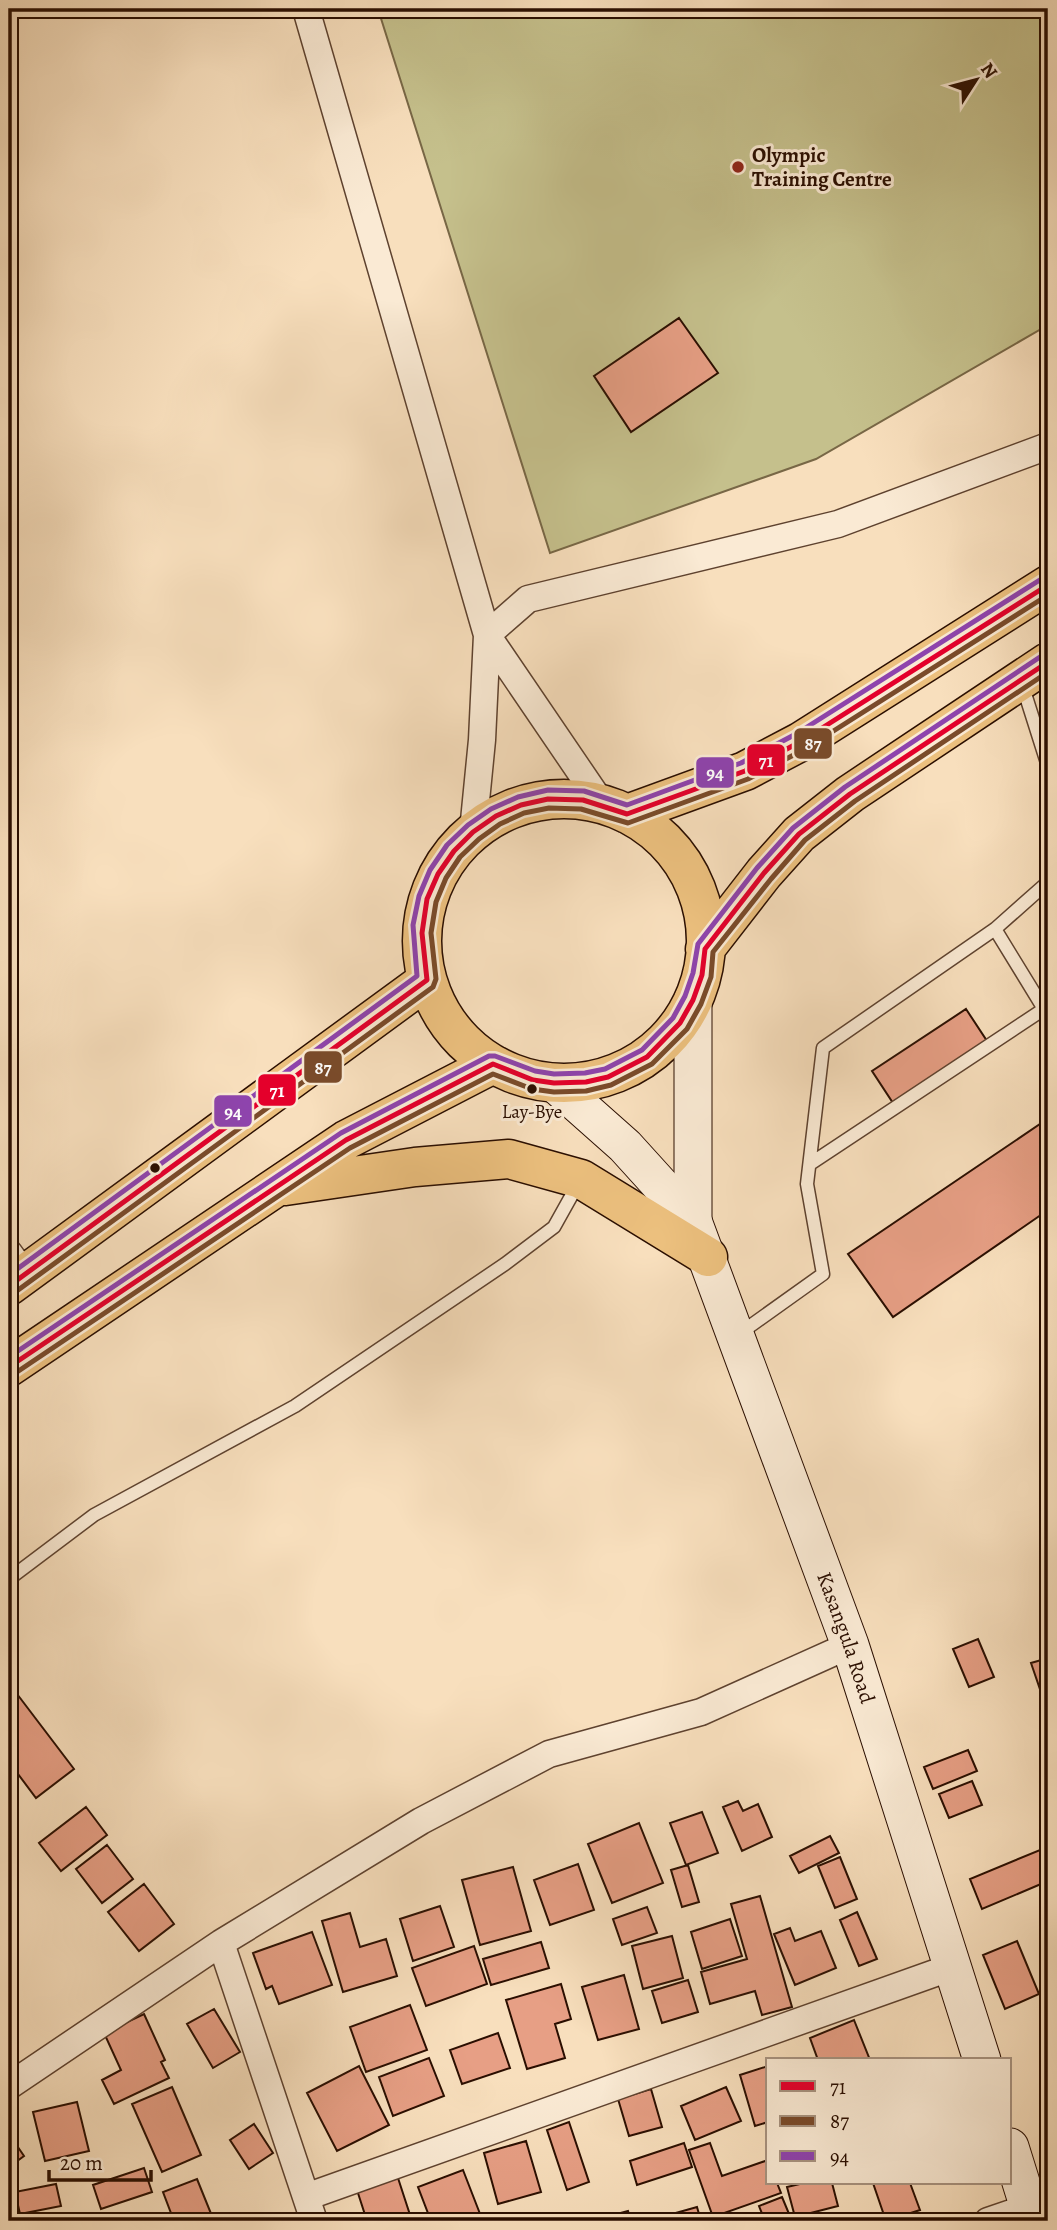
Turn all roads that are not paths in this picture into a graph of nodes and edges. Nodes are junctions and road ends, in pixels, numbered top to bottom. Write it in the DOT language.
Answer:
graph roads {
  1 [pos="306,9"];
  2 [pos="1048,446"];
  3 [pos="1048,584"];
  4 [pos="487,635"];
  5 [pos="1035,671"];
  6 [pos="1048,766"];
  7 [pos="614,809"];
  8 [pos="473,831"];
  9 [pos="1048,882"];
  10 [pos="995,929"];
  11 [pos="705,949"];
  12 [pos="427,980"];
  13 [pos="693,1000"];
  14 [pos="493,1064"];
  15 [pos="554,1083"];
  16 [pos="810,1164"];
  17 [pos="581,1179"];
  18 [pos="272,1188"];
  19 [pos="693,1221"];
  20 [pos="708,1257"];
  21 [pos="14,1271"];
  22 [pos="737,1336"];
  23 [pos="9,1367"];
  24 [pos="9,1579"];
  25 [pos="850,1645"];
  26 [pos="221,1943"];
  27 [pos="953,1967"];
  28 [pos="981,2058"];
  29 [pos="9,2086"];
  30 [pos="1012,2153"];
  31 [pos="310,2209"];
  32 [pos="1031,2214"];
  33 [pos="988,2221"];
  1 -- 4 [label="street"];
  2 -- 4 [label="street"];
  3 -- 7 [label="main road"];
  4 -- 7 [label="street"];
  4 -- 8 [label="street"];
  5 -- 6 [label="lane"];
  5 -- 11 [label="main road"];
  7 -- 8 [label="main road"];
  7 -- 11 [label="main road"];
  8 -- 12 [label="main road"];
  9 -- 10 [label="lane"];
  10 -- 16 [label="lane"];
  10 -- 16 [label="lane"];
  11 -- 13 [label="main road"];
  12 -- 14 [label="main road"];
  12 -- 21 [label="main road"];
  13 -- 15 [label="main road"];
  13 -- 19 [label="main road, Kasangula Road"];
  14 -- 15 [label="main road"];
  14 -- 18 [label="main road"];
  15 -- 19 [label="main road, Kasangula Road"];
  16 -- 22 [label="lane"];
  17 -- 18 [label="main road"];
  17 -- 20 [label="main road"];
  17 -- 24 [label="lane"];
  18 -- 23 [label="main road"];
  19 -- 20 [label="main road, Kasangula Road"];
  20 -- 22 [label="main road, Kasangula Road"];
  22 -- 25 [label="main road, Kasangula Road"];
  25 -- 26 [label="street"];
  25 -- 27 [label="main road, Kasangula Road"];
  26 -- 29 [label="street"];
  26 -- 31 [label="street"];
  27 -- 28 [label="main road, Kasangula Road"];
  27 -- 31 [label="street"];
  30 -- 32 [label="main road"];
  32 -- 33 [label="street"];
}
